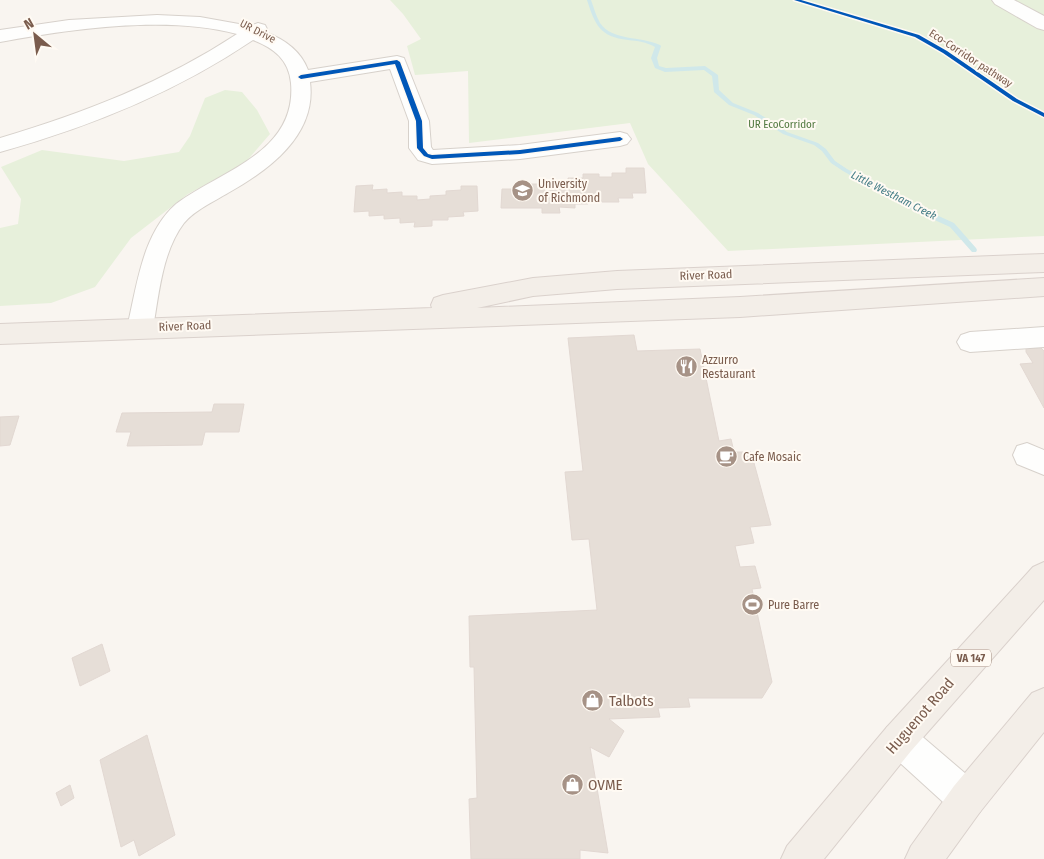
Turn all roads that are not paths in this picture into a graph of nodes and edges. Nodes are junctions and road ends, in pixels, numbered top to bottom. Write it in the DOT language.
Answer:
graph roads {
  1 [pos="1001,0"];
  2 [pos="1044,24"];
  3 [pos="258,29"];
  4 [pos="0,36"];
  5 [pos="301,77"];
  6 [pos="620,139"];
  7 [pos="0,145"];
  8 [pos="1044,263"];
  9 [pos="693,275"];
  10 [pos="1044,287"];
  11 [pos="980,291"];
  12 [pos="1044,294"];
  13 [pos="740,307"];
  14 [pos="371,319"];
  15 [pos="140,328"];
  16 [pos="0,334"];
  17 [pos="1044,337"];
  18 [pos="970,342"];
  19 [pos="1044,577"];
  20 [pos="1044,705"];
  21 [pos="899,739"];
  22 [pos="967,799"];
  23 [pos="800,859"];
  24 [pos="924,859"];
  1 -- 2 [label="street"];
  3 -- 4 [label="street, UR Drive"];
  3 -- 5 [label="street, UR Drive"];
  3 -- 7 [label="street"];
  5 -- 6 [label="street"];
  5 -- 15 [label="street, UR Drive"];
  8 -- 9 [label="main road, River Road"];
  9 -- 13 [label="main road"];
  9 -- 14 [label="main road, River Road"];
  10 -- 11 [label="main road, River Road"];
  11 -- 12 [label="main road"];
  11 -- 13 [label="main road, River Road"];
  13 -- 14 [label="main road, River Road"];
  14 -- 15 [label="main road, River Road"];
  15 -- 16 [label="main road, River Road"];
  17 -- 18 [label="street"];
  19 -- 21 [label="main road, Huguenot Road / VA 147"];
  20 -- 22 [label="main road"];
  21 -- 22 [label="street"];
  21 -- 23 [label="main road, Huguenot Road / VA 147"];
  22 -- 24 [label="main road"];
}
